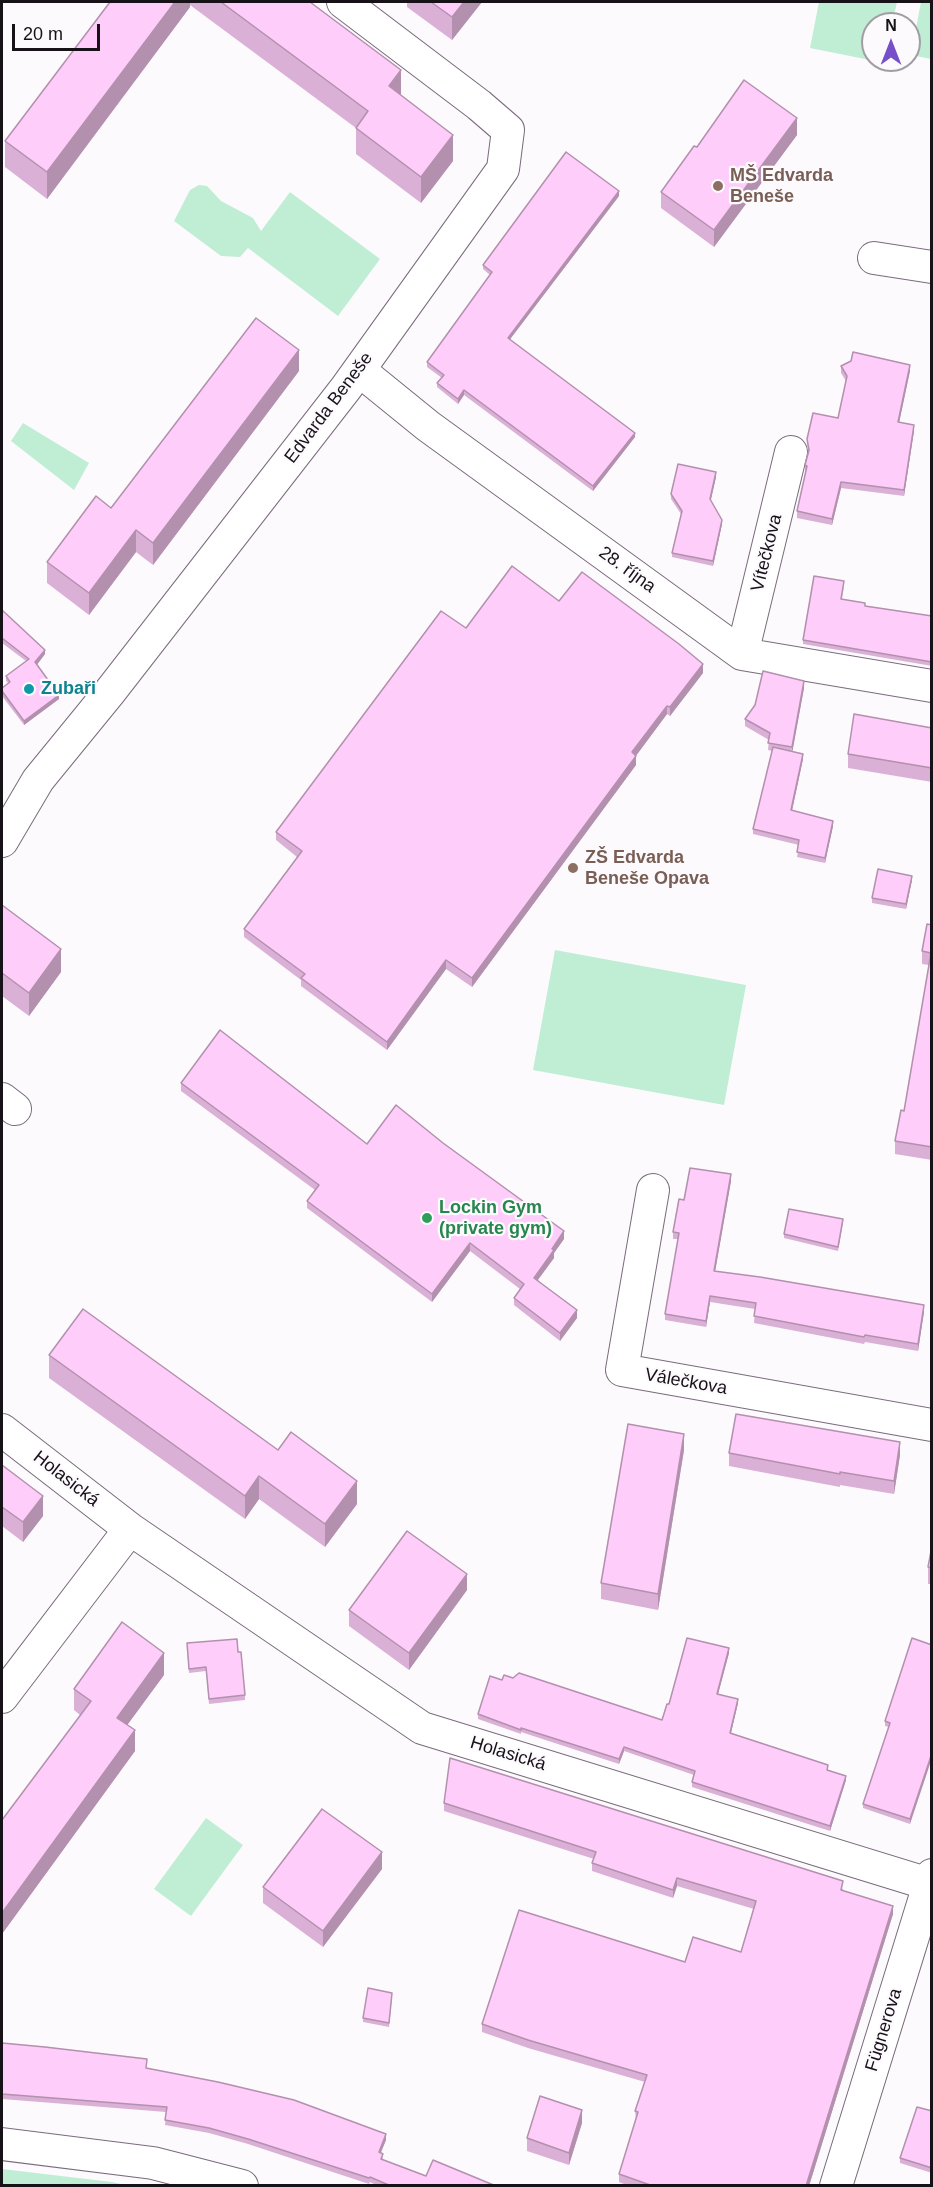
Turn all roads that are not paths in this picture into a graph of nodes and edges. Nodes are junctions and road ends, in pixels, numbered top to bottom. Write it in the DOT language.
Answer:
graph roads {
  1 [pos="343,2"];
  2 [pos="874,258"];
  3 [pos="932,267"];
  4 [pos="359,370"];
  5 [pos="791,453"];
  6 [pos="742,654"];
  7 [pos="932,686"];
  8 [pos="2,842"];
  9 [pos="653,1190"];
  10 [pos="932,1425"];
  11 [pos="2,1430"];
  12 [pos="130,1529"];
  13 [pos="2,1697"];
  14 [pos="930,1881"];
  15 [pos="2,2144"];
  16 [pos="242,2186"];
  17 [pos="836,2186"];
  1 -- 4 [label="street, Edvarda Beneše"];
  2 -- 3 [label="street"];
  4 -- 6 [label="street, 28. října"];
  4 -- 8 [label="street, Edvarda Beneše"];
  5 -- 6 [label="street, Vítečkova"];
  6 -- 7 [label="street, 28. října"];
  9 -- 10 [label="street, Válečkova"];
  11 -- 12 [label="street, Holasická"];
  12 -- 13 [label="street"];
  12 -- 14 [label="street, Holasická"];
  14 -- 17 [label="street, Fügnerova"];
  15 -- 16 [label="street"];
}
